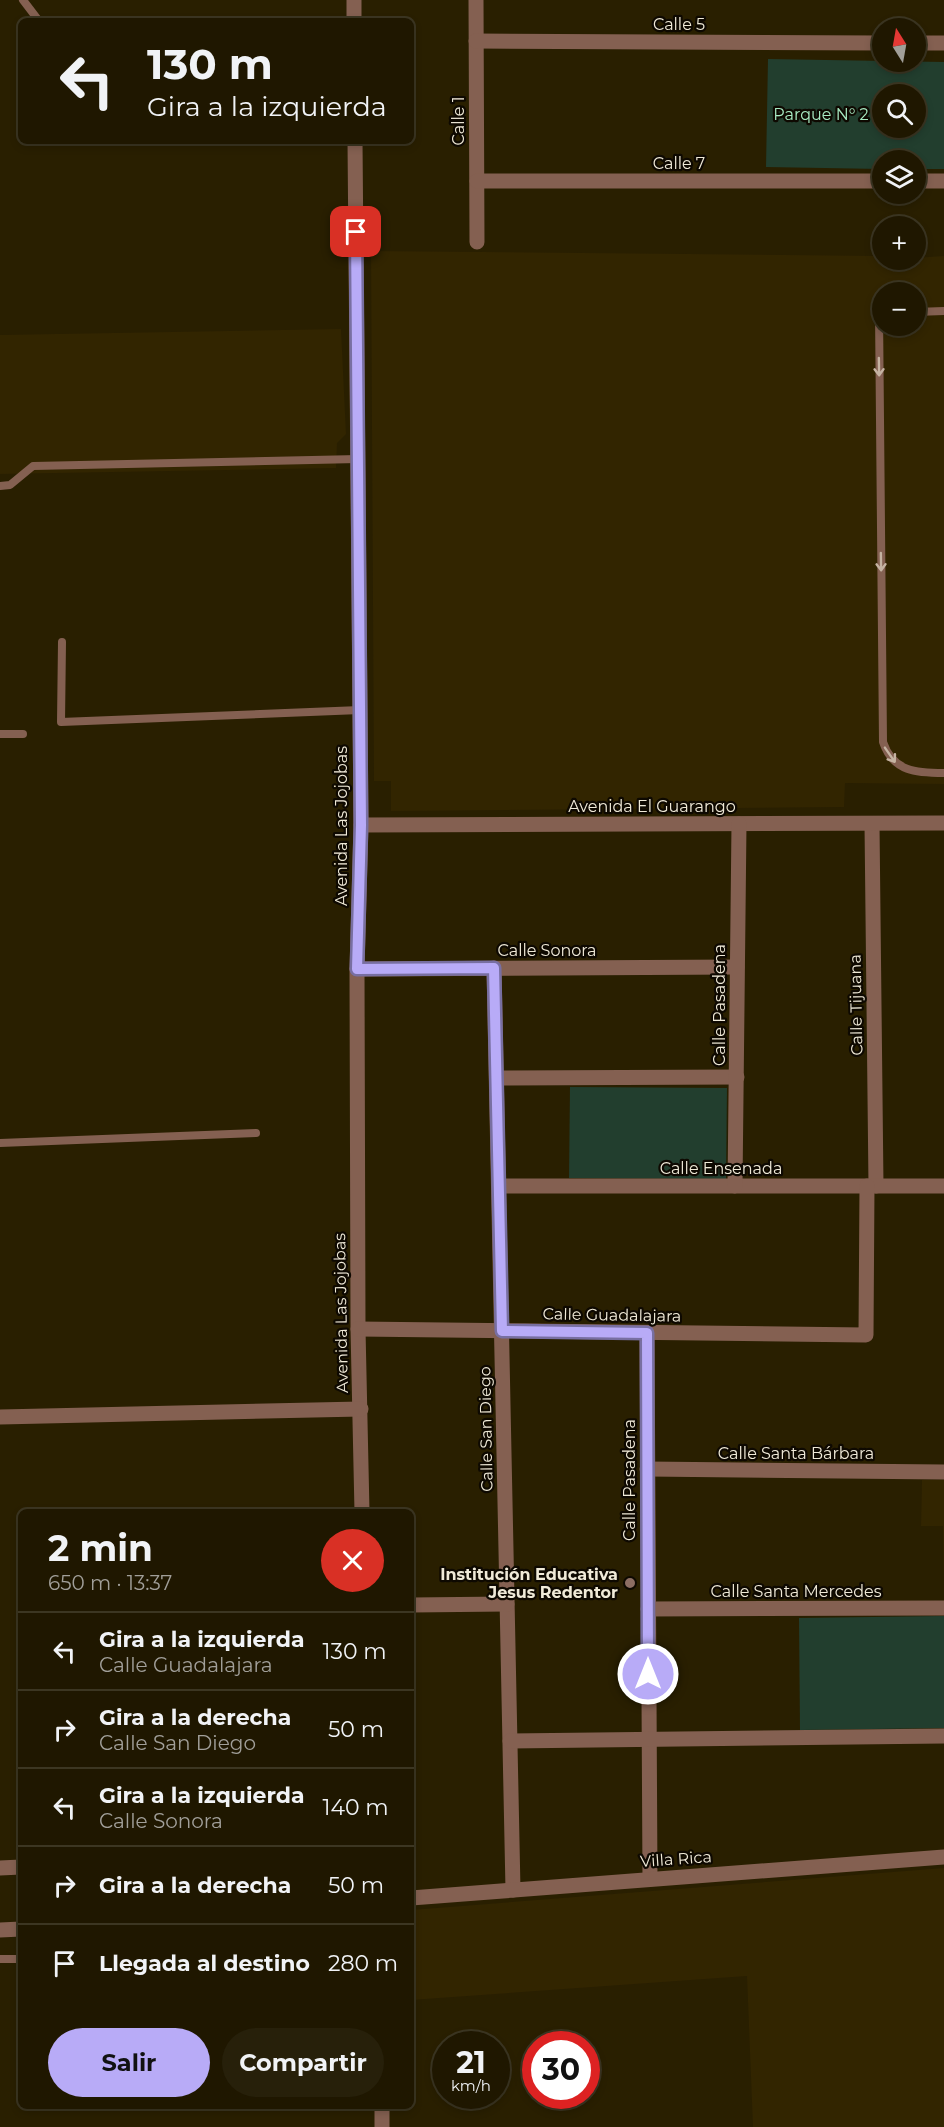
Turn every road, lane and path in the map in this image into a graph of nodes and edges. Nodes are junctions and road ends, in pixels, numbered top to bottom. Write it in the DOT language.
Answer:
graph roads {
  1 [pos="23,0"];
  2 [pos="354,0"];
  3 [pos="476,0"];
  4 [pos="37,18"];
  5 [pos="354,18"];
  6 [pos="476,41"];
  7 [pos="872,43"];
  8 [pos="926,43"];
  9 [pos="944,43"];
  10 [pos="355,144"];
  11 [pos="477,181"];
  12 [pos="872,181"];
  13 [pos="926,181"];
  14 [pos="944,181"];
  15 [pos="477,242"];
  16 [pos="944,311"];
  17 [pos="926,312"];
  18 [pos="879,336"];
  19 [pos="358,459"];
  20 [pos="0,486"];
  21 [pos="62,642"];
  22 [pos="360,710"];
  23 [pos="0,734"];
  24 [pos="23,734"];
  25 [pos="944,773"];
  26 [pos="944,823"];
  27 [pos="739,824"];
  28 [pos="872,824"];
  29 [pos="361,825"];
  30 [pos="737,967"];
  31 [pos="494,968"];
  32 [pos="357,969"];
  33 [pos="736,1077"];
  34 [pos="497,1078"];
  35 [pos="256,1133"];
  36 [pos="0,1143"];
  37 [pos="499,1186"];
  38 [pos="735,1186"];
  39 [pos="872,1186"];
  40 [pos="944,1186"];
  41 [pos="358,1329"];
  42 [pos="502,1331"];
  43 [pos="647,1333"];
  44 [pos="866,1335"];
  45 [pos="361,1409"];
  46 [pos="0,1417"];
  47 [pos="647,1469"];
  48 [pos="944,1472"];
  49 [pos="362,1509"];
  50 [pos="507,1604"];
  51 [pos="414,1605"];
  52 [pos="944,1608"];
  53 [pos="648,1609"];
  54 [pos="944,1736"];
  55 [pos="649,1740"];
  56 [pos="510,1742"];
  57 [pos="944,1857"];
  58 [pos="18,1867"];
  59 [pos="0,1868"];
  60 [pos="650,1879"];
  61 [pos="513,1890"];
  62 [pos="414,1898"];
  63 [pos="18,1929"];
  64 [pos="0,1930"];
  65 [pos="0,1959"];
  66 [pos="18,1959"];
  67 [pos="382,2109"];
  68 [pos="382,2127"];
  1 -- 4 [label="lane"];
  2 -- 5 [label="street"];
  3 -- 6 [label="street, Calle 1"];
  6 -- 7 [label="street, Calle 5"];
  6 -- 11 [label="street, Calle 1"];
  8 -- 9 [label="street"];
  10 -- 19 [label="street, Avenida Las Jojobas"];
  11 -- 12 [label="street, Calle 7"];
  11 -- 15 [label="street, Calle 1"];
  13 -- 14 [label="street"];
  16 -- 17 [label="lane"];
  18 -- 25 [label="lane, one-way"];
  19 -- 20 [label="lane"];
  19 -- 22 [label="street, Avenida Las Jojobas"];
  21 -- 22 [label="lane"];
  22 -- 29 [label="street, Avenida Las Jojobas"];
  23 -- 24 [label="lane"];
  26 -- 28 [label="street, Avenida El Guarango"];
  27 -- 28 [label="street, Avenida El Guarango"];
  27 -- 29 [label="street, Avenida El Guarango"];
  27 -- 30 [label="street, Calle Pasadena"];
  28 -- 39 [label="street, Calle Tijuana"];
  29 -- 32 [label="street, Avenida Las Jojobas"];
  30 -- 31 [label="street, Calle Sonora"];
  30 -- 33 [label="street, Calle Pasadena"];
  31 -- 32 [label="street, Calle Sonora"];
  31 -- 34 [label="street, Calle San Diego"];
  32 -- 41 [label="street, Avenida Las Jojobas"];
  33 -- 34 [label="street"];
  33 -- 38 [label="street, Calle Pasadena"];
  34 -- 37 [label="street, Calle San Diego"];
  35 -- 36 [label="lane"];
  37 -- 38 [label="street, Calle Ensenada"];
  37 -- 42 [label="street, Calle San Diego"];
  38 -- 39 [label="street, Calle Ensenada"];
  39 -- 40 [label="street, Calle Ensenada"];
  39 -- 44 [label="street, Calle Tijuana"];
  41 -- 42 [label="street, Calle Guadalajara"];
  41 -- 45 [label="street, Avenida Las Jojobas"];
  42 -- 43 [label="street, Calle Guadalajara"];
  42 -- 50 [label="street, Calle San Diego"];
  43 -- 44 [label="street, Calle Guadalajara"];
  43 -- 47 [label="street, Calle Pasadena"];
  45 -- 46 [label="street"];
  45 -- 49 [label="street, Avenida Las Jojobas"];
  47 -- 48 [label="street, Calle Santa Bárbara"];
  47 -- 53 [label="street, Calle Pasadena"];
  50 -- 51 [label="street"];
  50 -- 56 [label="street, Calle San Diego"];
  52 -- 53 [label="street, Calle Santa Mercedes"];
  53 -- 55 [label="street, Calle Pasadena"];
  54 -- 55 [label="street"];
  55 -- 56 [label="street"];
  55 -- 60 [label="street, Calle Pasadena"];
  56 -- 61 [label="street, Calle San Diego"];
  57 -- 60 [label="street, Villa Rica"];
  58 -- 59 [label="street"];
  60 -- 61 [label="street, Villa Rica"];
  61 -- 62 [label="street, Villa Rica"];
  63 -- 64 [label="street"];
  65 -- 66 [label="lane"];
  67 -- 68 [label="street"];
}
